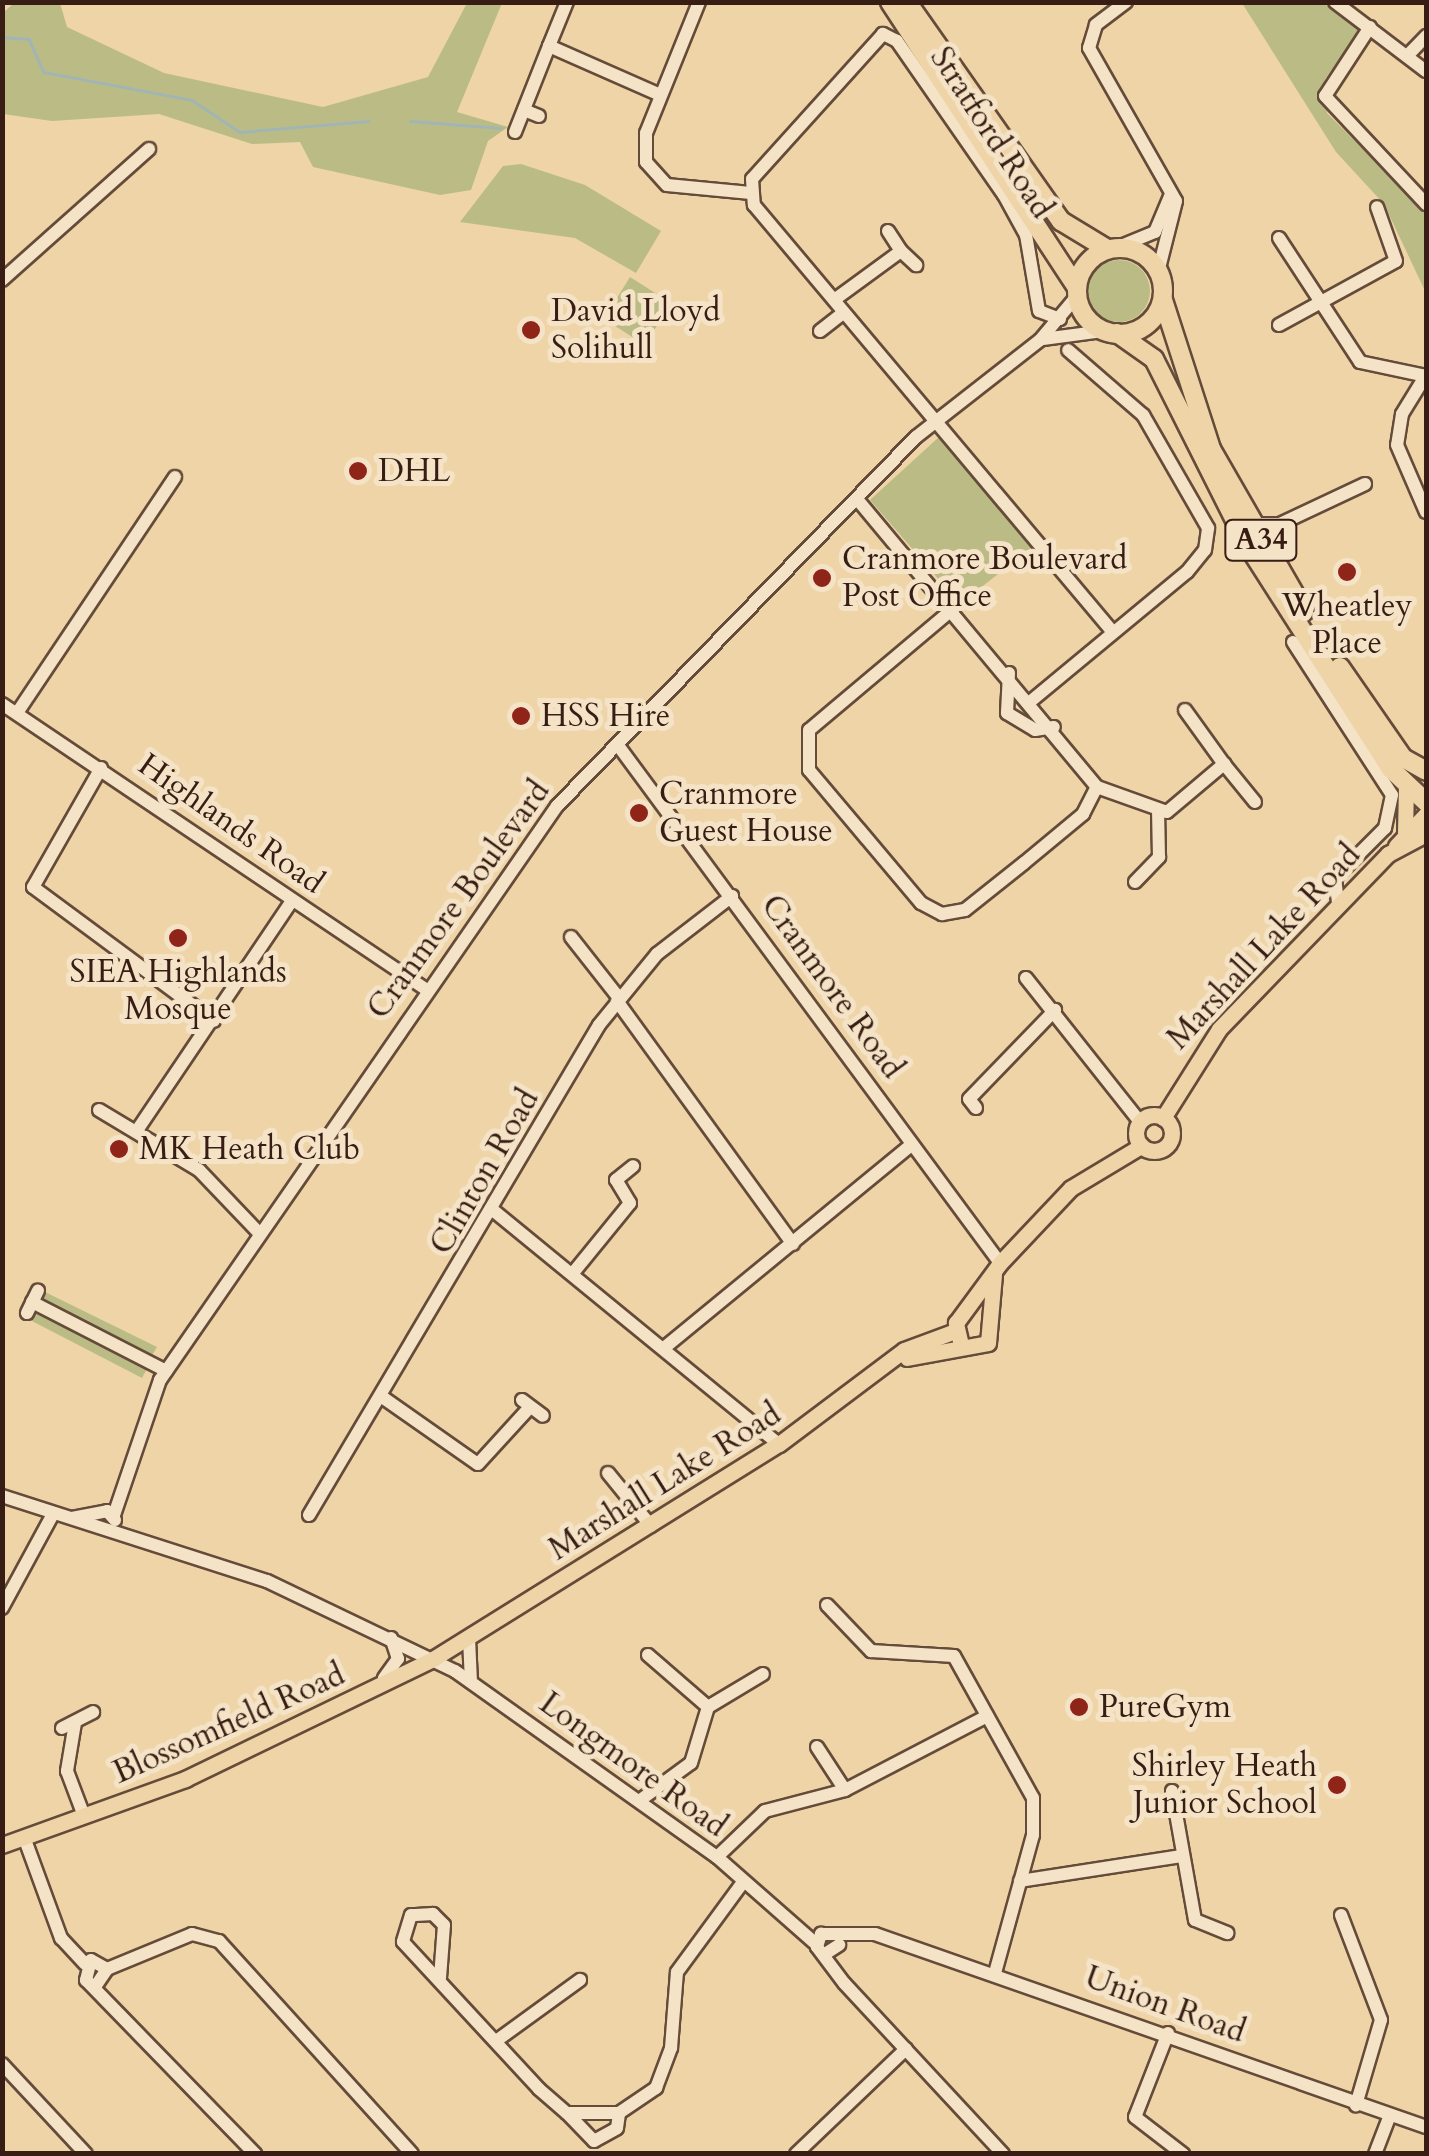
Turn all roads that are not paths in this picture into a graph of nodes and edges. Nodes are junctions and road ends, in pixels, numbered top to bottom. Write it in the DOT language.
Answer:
graph roads {
  1 [pos="567,2"];
  2 [pos="699,2"];
  3 [pos="890,2"];
  4 [pos="907,2"];
  5 [pos="1126,2"];
  6 [pos="1335,2"];
  7 [pos="1352,6"];
  8 [pos="1370,28"];
  9 [pos="1426,36"];
  10 [pos="550,46"];
  11 [pos="1408,56"];
  12 [pos="1426,71"];
  13 [pos="660,95"];
  14 [pos="524,110"];
  15 [pos="538,116"];
  16 [pos="515,132"];
  17 [pos="149,149"];
  18 [pos="1171,192"];
  19 [pos="751,193"];
  20 [pos="1426,204"];
  21 [pos="1377,207"];
  22 [pos="888,230"];
  23 [pos="1279,238"];
  24 [pos="1112,248"];
  25 [pos="901,251"];
  26 [pos="916,265"];
  27 [pos="1158,272"];
  28 [pos="2,280"];
  29 [pos="1077,291"];
  30 [pos="834,300"];
  31 [pos="1163,300"];
  32 [pos="1324,300"];
  33 [pos="842,314"];
  34 [pos="1060,319"];
  35 [pos="1279,326"];
  36 [pos="820,331"];
  37 [pos="1110,332"];
  38 [pos="1040,340"];
  39 [pos="1068,350"];
  40 [pos="1426,376"];
  41 [pos="935,420"];
  42 [pos="1199,461"];
  43 [pos="1181,474"];
  44 [pos="175,477"];
  45 [pos="1365,484"];
  46 [pos="857,498"];
  47 [pos="1426,512"];
  48 [pos="1251,524"];
  49 [pos="1280,524"];
  50 [pos="1270,555"];
  51 [pos="954,608"];
  52 [pos="1111,630"];
  53 [pos="1293,642"];
  54 [pos="1009,674"];
  55 [pos="1031,701"];
  56 [pos="7,708"];
  57 [pos="1185,710"];
  58 [pos="1054,727"];
  59 [pos="617,744"];
  60 [pos="1224,764"];
  61 [pos="100,768"];
  62 [pos="1426,772"];
  63 [pos="1406,786"];
  64 [pos="1096,787"];
  65 [pos="1255,802"];
  66 [pos="1426,802"];
  67 [pos="1158,811"];
  68 [pos="1426,814"];
  69 [pos="1426,834"];
  70 [pos="1404,837"];
  71 [pos="1390,852"];
  72 [pos="1135,882"];
  73 [pos="732,896"];
  74 [pos="292,901"];
  75 [pos="1338,903"];
  76 [pos="571,938"];
  77 [pos="1026,978"];
  78 [pos="428,990"];
  79 [pos="618,999"];
  80 [pos="1055,1010"];
  81 [pos="214,1021"];
  82 [pos="976,1108"];
  83 [pos="98,1110"];
  84 [pos="1163,1118"];
  85 [pos="1140,1122"];
  86 [pos="138,1129"];
  87 [pos="912,1144"];
  88 [pos="1141,1146"];
  89 [pos="633,1166"];
  90 [pos="494,1211"];
  91 [pos="260,1234"];
  92 [pos="792,1244"];
  93 [pos="998,1268"];
  94 [pos="573,1273"];
  95 [pos="33,1301"];
  96 [pos="967,1313"];
  97 [pos="988,1318"];
  98 [pos="958,1338"];
  99 [pos="664,1348"];
  100 [pos="166,1371"];
  101 [pos="386,1399"];
  102 [pos="543,1416"];
  103 [pos="780,1444"];
  104 [pos="608,1473"];
  105 [pos="302,1493"];
  106 [pos="2,1496"];
  107 [pos="59,1518"];
  108 [pos="107,1518"];
  109 [pos="651,1526"];
  110 [pos="827,1600"];
  111 [pos="2,1608"];
  112 [pos="391,1638"];
  113 [pos="470,1638"];
  114 [pos="658,1657"];
  115 [pos="433,1659"];
  116 [pos="764,1674"];
  117 [pos="471,1682"];
  118 [pos="363,1696"];
  119 [pos="708,1708"];
  120 [pos="92,1712"];
  121 [pos="987,1716"];
  122 [pos="815,1746"];
  123 [pos="845,1790"];
  124 [pos="1172,1791"];
  125 [pos="639,1801"];
  126 [pos="1198,1804"];
  127 [pos="1176,1806"];
  128 [pos="84,1816"];
  129 [pos="24,1838"];
  130 [pos="2,1845"];
  131 [pos="1182,1856"];
  132 [pos="716,1858"];
  133 [pos="1020,1881"];
  134 [pos="744,1882"];
  135 [pos="1341,1915"];
  136 [pos="1223,1926"];
  137 [pos="828,1944"];
  138 [pos="85,1964"];
  139 [pos="106,1968"];
  140 [pos="995,1973"];
  141 [pos="440,1978"];
  142 [pos="580,1980"];
  143 [pos="97,1984"];
  144 [pos="1168,2034"];
  145 [pos="496,2040"];
  146 [pos="906,2049"];
  147 [pos="2,2064"];
  148 [pos="1356,2104"];
  149 [pos="567,2112"];
  150 [pos="619,2113"];
  151 [pos="1390,2115"];
  152 [pos="1426,2127"];
  153 [pos="86,2154"];
  154 [pos="255,2154"];
  155 [pos="412,2154"];
  156 [pos="796,2154"];
  157 [pos="1003,2154"];
  158 [pos="1183,2154"];
  159 [pos="1375,2154"];
  1 -- 10 [label="street"];
  2 -- 13 [label="street"];
  3 -- 29 [label="highway, Stratford Road / A34"];
  4 -- 24 [label="highway, Stratford Road"];
  5 -- 18 [label="street"];
  6 -- 7 [label="street"];
  7 -- 8 [label="street"];
  8 -- 11 [label="street"];
  8 -- 20 [label="street"];
  9 -- 11 [label="street"];
  10 -- 13 [label="street"];
  10 -- 14 [label="street"];
  11 -- 12 [label="street"];
  13 -- 19 [label="street"];
  14 -- 15 [label="street"];
  14 -- 16 [label="street"];
  17 -- 28 [label="street"];
  18 -- 24 [label="street"];
  18 -- 27 [label="street"];
  19 -- 30 [label="street"];
  19 -- 34 [label="street, Stratford Road"];
  21 -- 32 [label="street"];
  22 -- 25 [label="street"];
  23 -- 32 [label="street"];
  24 -- 27 [label="highway"];
  24 -- 29 [label="highway"];
  25 -- 26 [label="street"];
  25 -- 30 [label="street"];
  27 -- 31 [label="highway, A34"];
  29 -- 34 [label="street, Cranmore Boulevard"];
  29 -- 37 [label="highway, A34"];
  30 -- 33 [label="street"];
  31 -- 37 [label="highway"];
  31 -- 48 [label="highway, A34"];
  32 -- 35 [label="street"];
  32 -- 40 [label="street"];
  33 -- 36 [label="street"];
  33 -- 41 [label="street"];
  34 -- 38 [label="street, Cranmore Boulevard"];
  37 -- 38 [label="street, Cranmore Boulevard"];
  37 -- 42 [label="highway, A34"];
  38 -- 41 [label="street, Cranmore Boulevard"];
  39 -- 43 [label="street"];
  40 -- 47 [label="street"];
  41 -- 46 [label="street, Cranmore Boulevard"];
  41 -- 52 [label="street"];
  42 -- 43 [label="street"];
  42 -- 63 [label="highway, A34"];
  43 -- 52 [label="street"];
  44 -- 56 [label="street"];
  45 -- 49 [label="street"];
  46 -- 51 [label="street"];
  46 -- 59 [label="street, Cranmore Boulevard"];
  48 -- 49 [label="street"];
  48 -- 50 [label="highway, A34"];
  49 -- 50 [label="street"];
  50 -- 62 [label="highway, A34"];
  51 -- 54 [label="street"];
  51 -- 64 [label="street"];
  52 -- 55 [label="street"];
  53 -- 75 [label="street"];
  54 -- 55 [label="street"];
  54 -- 58 [label="street"];
  55 -- 58 [label="street"];
  56 -- 61 [label="street, Highlands Road"];
  57 -- 60 [label="street"];
  58 -- 64 [label="street"];
  59 -- 73 [label="street, Cranmore Road"];
  59 -- 78 [label="street, Cranmore Boulevard"];
  60 -- 65 [label="street"];
  60 -- 67 [label="street"];
  61 -- 74 [label="street, Highlands Road"];
  61 -- 81 [label="street"];
  63 -- 66 [label="highway, A34"];
  63 -- 70 [label="main road"];
  64 -- 67 [label="street"];
  67 -- 72 [label="street"];
  68 -- 70 [label="main road"];
  69 -- 71 [label="main road, Marshall Lake Road"];
  70 -- 71 [label="main road"];
  71 -- 75 [label="main road, Marshall Lake Road"];
  73 -- 79 [label="street, Clinton Road"];
  73 -- 87 [label="street, Cranmore Road"];
  74 -- 78 [label="street, Highlands Road"];
  74 -- 81 [label="street"];
  75 -- 84 [label="main road, Marshall Lake Road"];
  76 -- 79 [label="street"];
  77 -- 80 [label="street"];
  78 -- 91 [label="street, Cranmore Boulevard"];
  79 -- 90 [label="street, Clinton Road"];
  79 -- 92 [label="street"];
  80 -- 82 [label="street"];
  80 -- 85 [label="street"];
  81 -- 86 [label="street"];
  83 -- 86 [label="street"];
  84 -- 85 [label="main road"];
  84 -- 88 [label="main road, Marshall Lake Road"];
  85 -- 88 [label="main road"];
  86 -- 91 [label="street"];
  87 -- 92 [label="street"];
  87 -- 93 [label="street, Cranmore Road"];
  88 -- 93 [label="main road"];
  89 -- 94 [label="street"];
  90 -- 94 [label="street"];
  90 -- 101 [label="street, Clinton Road"];
  91 -- 100 [label="street, Cranmore Boulevard"];
  92 -- 99 [label="street"];
  93 -- 96 [label="main road"];
  93 -- 97 [label="main road"];
  94 -- 99 [label="street"];
  95 -- 100 [label="street"];
  96 -- 97 [label="main road"];
  96 -- 98 [label="main road"];
  97 -- 98 [label="main road, Marshall Lake Road"];
  98 -- 103 [label="main road, Marshall Lake Road"];
  99 -- 103 [label="street"];
  100 -- 108 [label="street, Cranmore Boulevard"];
  101 -- 102 [label="street"];
  101 -- 105 [label="street, Clinton Road"];
  103 -- 109 [label="main road, Marshall Lake Road"];
  104 -- 109 [label="street"];
  106 -- 107 [label="street"];
  107 -- 108 [label="street"];
  107 -- 111 [label="street"];
  108 -- 112 [label="street, Longmore Road"];
  109 -- 113 [label="main road, Marshall Lake Road"];
  110 -- 121 [label="street"];
  112 -- 115 [label="street, Longmore Road"];
  112 -- 118 [label="street"];
  113 -- 115 [label="main road, Blossomfield Road"];
  113 -- 117 [label="street"];
  114 -- 119 [label="street"];
  115 -- 117 [label="street, Longmore Road"];
  115 -- 118 [label="main road, Blossomfield Road"];
  116 -- 119 [label="street"];
  117 -- 125 [label="street, Longmore Road"];
  118 -- 128 [label="main road, Blossomfield Road"];
  119 -- 125 [label="street"];
  120 -- 128 [label="street"];
  121 -- 123 [label="street"];
  121 -- 133 [label="street"];
  122 -- 123 [label="street"];
  123 -- 132 [label="street"];
  124 -- 127 [label="street"];
  125 -- 132 [label="street, Longmore Road"];
  126 -- 127 [label="street"];
  127 -- 131 [label="street"];
  128 -- 129 [label="main road, Blossomfield Road"];
  129 -- 130 [label="main road, Blossomfield Road"];
  129 -- 138 [label="street"];
  131 -- 133 [label="street"];
  131 -- 136 [label="street"];
  132 -- 134 [label="street, Longmore Road"];
  133 -- 140 [label="street"];
  134 -- 137 [label="street, Longmore Road"];
  134 -- 150 [label="street"];
  135 -- 148 [label="street"];
  137 -- 140 [label="street, Union Road"];
  137 -- 146 [label="street, Longmore Road"];
  138 -- 139 [label="street"];
  138 -- 143 [label="street"];
  139 -- 143 [label="street"];
  139 -- 155 [label="street"];
  140 -- 144 [label="street, Union Road"];
  141 -- 141 [label="street"];
  141 -- 145 [label="street"];
  142 -- 145 [label="street"];
  143 -- 154 [label="street"];
  144 -- 148 [label="street, Union Road"];
  144 -- 158 [label="street"];
  145 -- 149 [label="street"];
  146 -- 156 [label="street"];
  146 -- 157 [label="street, Longmore Road"];
  147 -- 153 [label="street"];
  148 -- 151 [label="street, Union Road"];
  149 -- 150 [label="street"];
  149 -- 150 [label="street"];
  151 -- 152 [label="street, Union Road"];
  151 -- 159 [label="street"];
}
